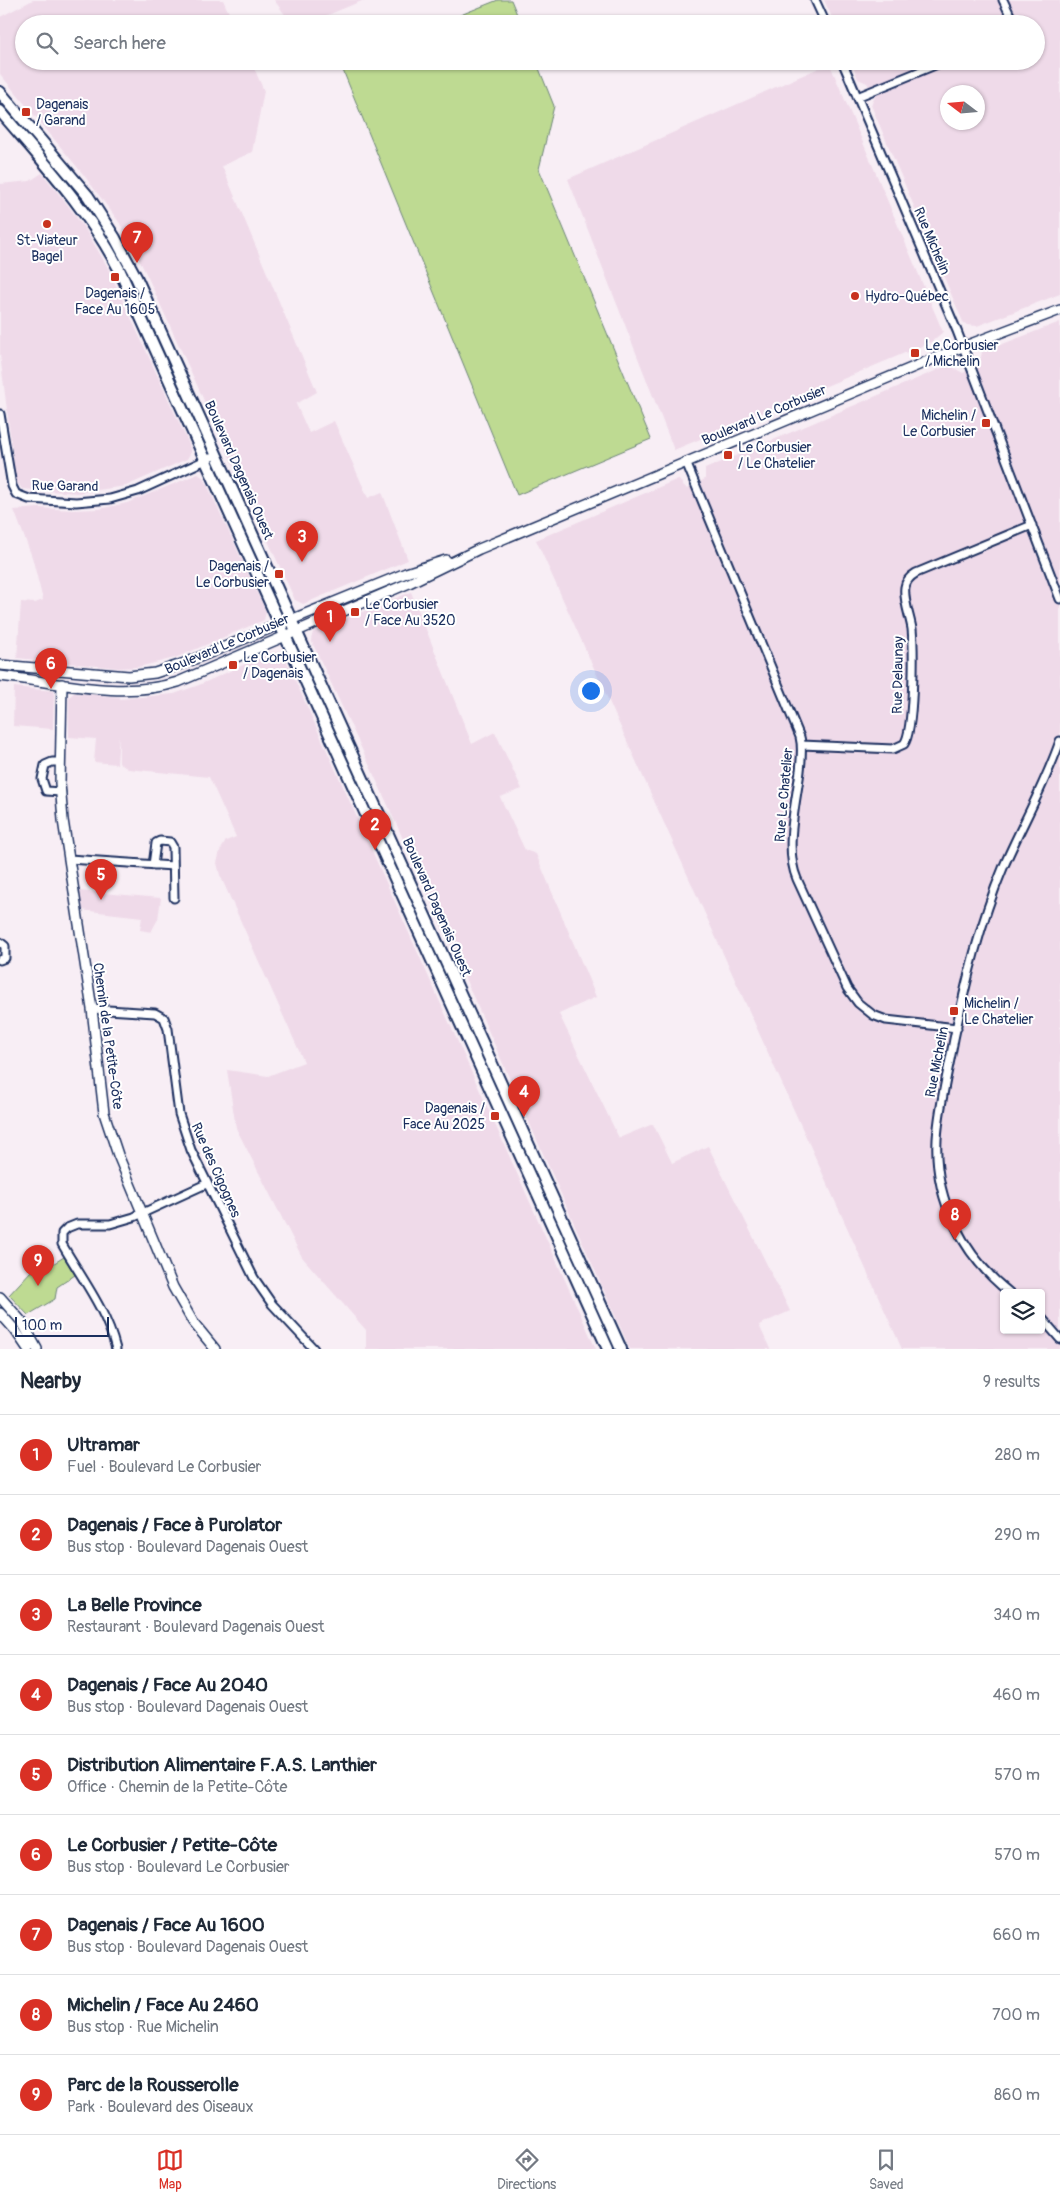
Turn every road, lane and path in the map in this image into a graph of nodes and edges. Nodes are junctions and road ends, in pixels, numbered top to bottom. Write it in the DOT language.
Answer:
graph roads {
  1 [pos="815,0"];
  2 [pos="1003,0"];
  3 [pos="822,15"];
  4 [pos="1010,15"];
  5 [pos="846,70"];
  6 [pos="923,70"];
  7 [pos="0,92"];
  8 [pos="857,97"];
  9 [pos="14,108"];
  10 [pos="1,115"];
  11 [pos="1060,310"];
  12 [pos="963,347"];
  13 [pos="0,414"];
  14 [pos="217,455"];
  15 [pos="206,460"];
  16 [pos="686,462"];
  17 [pos="1032,525"];
  18 [pos="480,549"];
  19 [pos="1060,599"];
  20 [pos="291,620"];
  21 [pos="280,624"];
  22 [pos="296,630"];
  23 [pos="286,636"];
  24 [pos="0,665"];
  25 [pos="0,676"];
  26 [pos="62,684"];
  27 [pos="1060,741"];
  28 [pos="802,745"];
  29 [pos="1057,758"];
  30 [pos="60,762"];
  31 [pos="60,792"];
  32 [pos="69,859"];
  33 [pos="153,865"];
  34 [pos="173,866"];
  35 [pos="174,898"];
  36 [pos="0,942"];
  37 [pos="0,960"];
  38 [pos="92,1009"];
  39 [pos="956,1028"];
  40 [pos="206,1184"];
  41 [pos="142,1212"];
  42 [pos="1006,1289"];
  43 [pos="0,1297"];
  44 [pos="0,1314"];
  45 [pos="1045,1322"];
  46 [pos="1060,1339"];
  47 [pos="28,1349"];
  48 [pos="37,1349"];
  49 [pos="116,1349"];
  50 [pos="215,1349"];
  51 [pos="314,1349"];
  52 [pos="608,1349"];
  53 [pos="621,1349"];
  1 -- 3 [label="street"];
  2 -- 4 [label="street"];
  5 -- 8 [label="street, Rue Michelin"];
  6 -- 8 [label="street"];
  7 -- 9 [label="main road, Boulevard Dagenais Ouest"];
  8 -- 12 [label="street, Rue Michelin"];
  9 -- 10 [label="street"];
  9 -- 14 [label="main road, Boulevard Dagenais Ouest"];
  10 -- 15 [label="main road, Boulevard Dagenais Ouest"];
  11 -- 12 [label="street, Boulevard Le Corbusier"];
  12 -- 16 [label="street, Boulevard Le Corbusier"];
  12 -- 17 [label="street, Rue Michelin"];
  13 -- 15 [label="street, Rue Garand"];
  14 -- 15 [label="street, Rue Garand"];
  14 -- 20 [label="main road, Boulevard Dagenais Ouest"];
  15 -- 21 [label="main road, Boulevard Dagenais Ouest"];
  16 -- 18 [label="street, Boulevard Le Corbusier"];
  16 -- 28 [label="street, Rue Le Chatelier"];
  17 -- 19 [label="street, Rue Michelin"];
  17 -- 28 [label="street, Rue Delaunay"];
  18 -- 20 [label="street, Boulevard Le Corbusier"];
  18 -- 22 [label="street, Boulevard Le Corbusier"];
  20 -- 21 [label="street, Boulevard Le Corbusier"];
  20 -- 22 [label="main road, Boulevard Dagenais Ouest"];
  21 -- 23 [label="main road, Boulevard Dagenais Ouest"];
  21 -- 24 [label="street, Boulevard Le Corbusier"];
  22 -- 23 [label="street, Boulevard Le Corbusier"];
  22 -- 53 [label="main road, Boulevard Dagenais Ouest"];
  23 -- 26 [label="street, Boulevard Le Corbusier"];
  23 -- 52 [label="main road, Boulevard Dagenais Ouest"];
  25 -- 26 [label="street, Boulevard Le Corbusier"];
  26 -- 30 [label="street, Chemin de la Petite-Côte"];
  27 -- 29 [label="street, Rue Michelin"];
  28 -- 39 [label="street, Rue Le Chatelier"];
  29 -- 39 [label="street, Rue Michelin"];
  30 -- 31 [label="street, Chemin de la Petite-Côte"];
  30 -- 31 [label="street"];
  31 -- 32 [label="street, Chemin de la Petite-Côte"];
  32 -- 33 [label="street"];
  32 -- 38 [label="street, Chemin de la Petite-Côte"];
  33 -- 34 [label="street"];
  33 -- 34 [label="street"];
  34 -- 35 [label="street"];
  36 -- 37 [label="street"];
  38 -- 40 [label="street, Rue des Cigognes"];
  38 -- 41 [label="street, Chemin de la Petite-Côte"];
  39 -- 42 [label="street, Rue Michelin"];
  40 -- 41 [label="street"];
  40 -- 51 [label="street, Rue des Cigognes"];
  41 -- 49 [label="street"];
  41 -- 50 [label="street, Chemin de la Petite-Côte"];
  43 -- 48 [label="street"];
  44 -- 47 [label="street"];
  45 -- 46 [label="street"];
}
